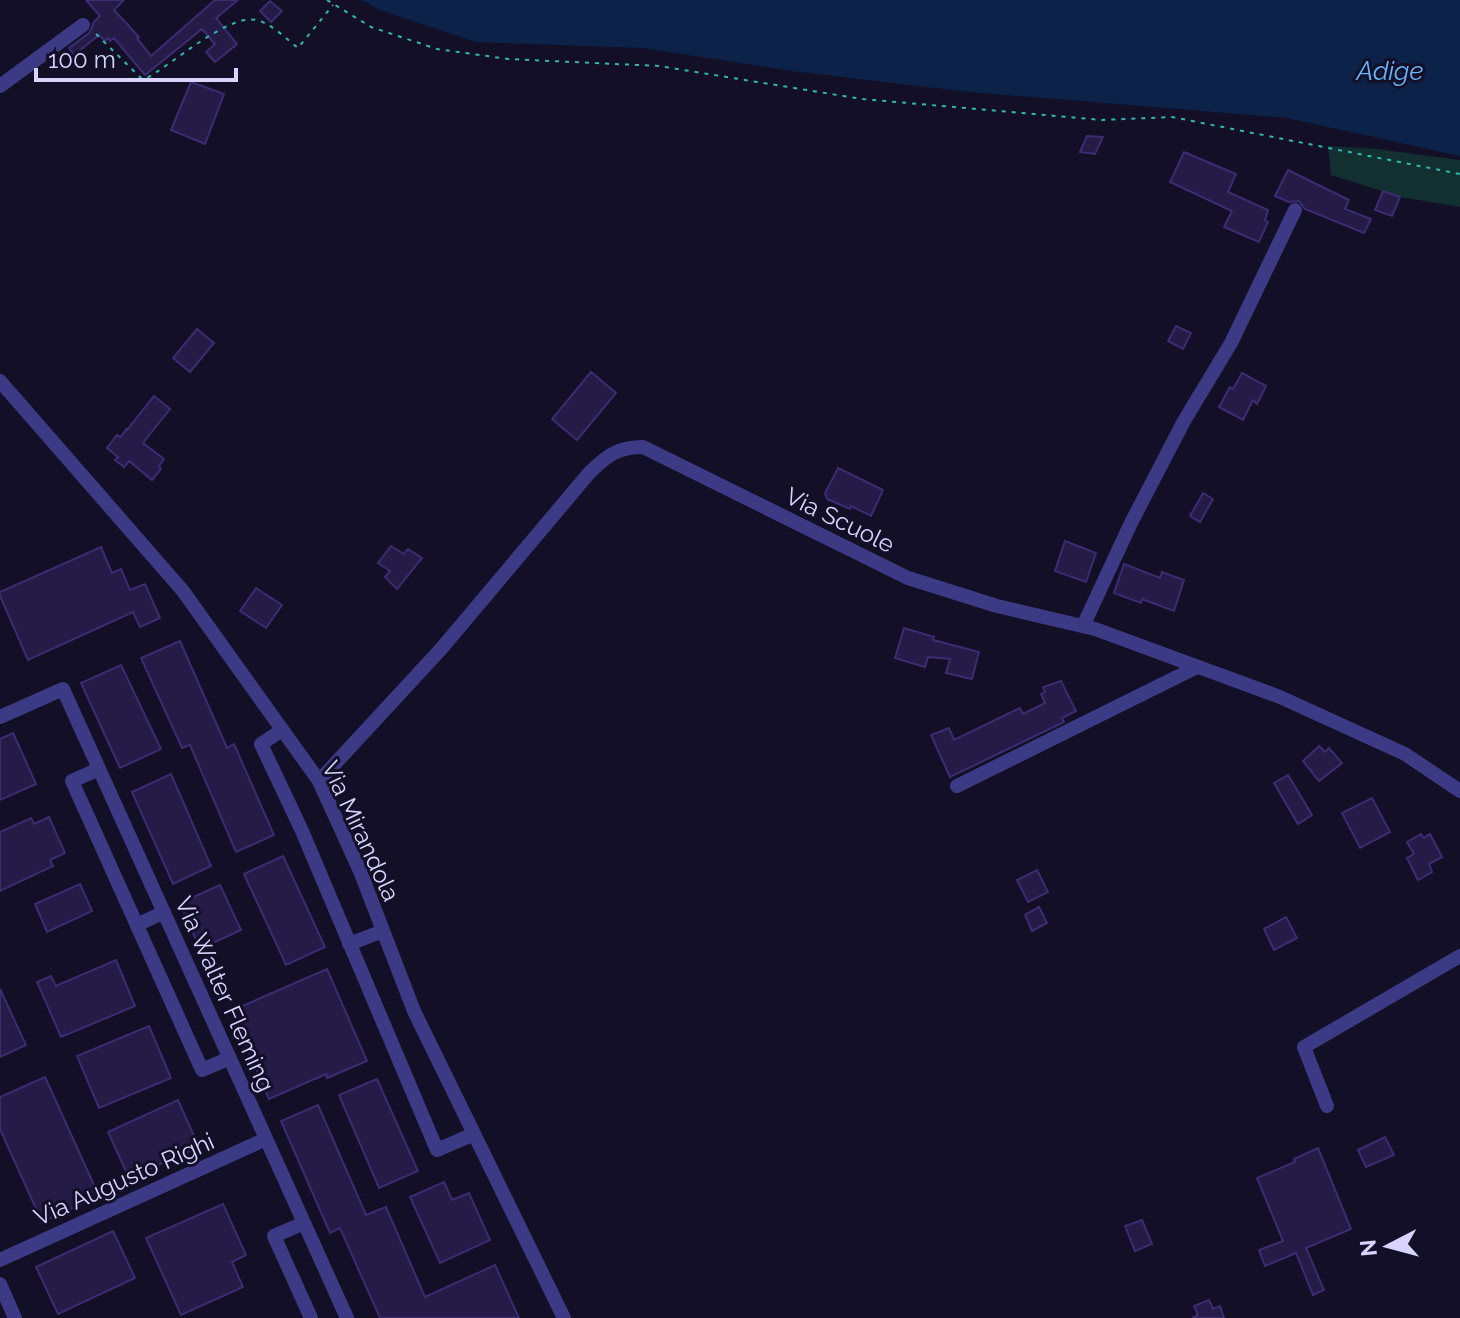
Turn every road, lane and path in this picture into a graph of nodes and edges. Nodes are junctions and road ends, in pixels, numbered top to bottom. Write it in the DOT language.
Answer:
graph roads {
  1 [pos="327,0"];
  2 [pos="334,4"];
  3 [pos="83,25"];
  4 [pos="0,86"];
  5 [pos="1460,174"];
  6 [pos="1295,210"];
  7 [pos="0,381"];
  8 [pos="1083,626"];
  9 [pos="1197,667"];
  10 [pos="0,717"];
  11 [pos="282,730"];
  12 [pos="99,769"];
  13 [pos="319,781"];
  14 [pos="957,786"];
  15 [pos="1460,791"];
  16 [pos="164,912"];
  17 [pos="137,925"];
  18 [pos="383,931"];
  19 [pos="349,944"];
  20 [pos="1460,956"];
  21 [pos="230,1058"];
  22 [pos="1327,1106"];
  23 [pos="474,1134"];
  24 [pos="266,1139"];
  25 [pos="304,1223"];
  26 [pos="0,1260"];
  27 [pos="0,1284"];
  28 [pos="15,1318"];
  29 [pos="311,1318"];
  30 [pos="347,1318"];
  31 [pos="564,1318"];
  1 -- 2 [label="path"];
  2 -- 3 [label="path"];
  2 -- 5 [label="path"];
  3 -- 4 [label="street"];
  6 -- 8 [label="street"];
  7 -- 11 [label="street, Via Mirandola"];
  8 -- 9 [label="street, Via Scuole"];
  8 -- 13 [label="street, Via Scuole"];
  9 -- 14 [label="street"];
  9 -- 15 [label="street, Via Scuole"];
  10 -- 12 [label="street, Via Walter Fleming"];
  11 -- 13 [label="street, Via Mirandola"];
  11 -- 19 [label="street"];
  12 -- 16 [label="street, Via Walter Fleming"];
  12 -- 17 [label="street"];
  13 -- 18 [label="street, Via Mirandola"];
  16 -- 17 [label="street"];
  16 -- 21 [label="street, Via Walter Fleming"];
  17 -- 21 [label="street"];
  18 -- 19 [label="street"];
  18 -- 23 [label="street, Via Mirandola"];
  19 -- 23 [label="street"];
  20 -- 22 [label="street"];
  21 -- 24 [label="street, Via Walter Fleming"];
  23 -- 31 [label="street, Via Mirandola"];
  24 -- 25 [label="street, Via Walter Fleming"];
  24 -- 26 [label="street, Via Augusto Righi"];
  25 -- 29 [label="street"];
  25 -- 30 [label="street, Via Walter Fleming"];
  27 -- 28 [label="street"];
}
